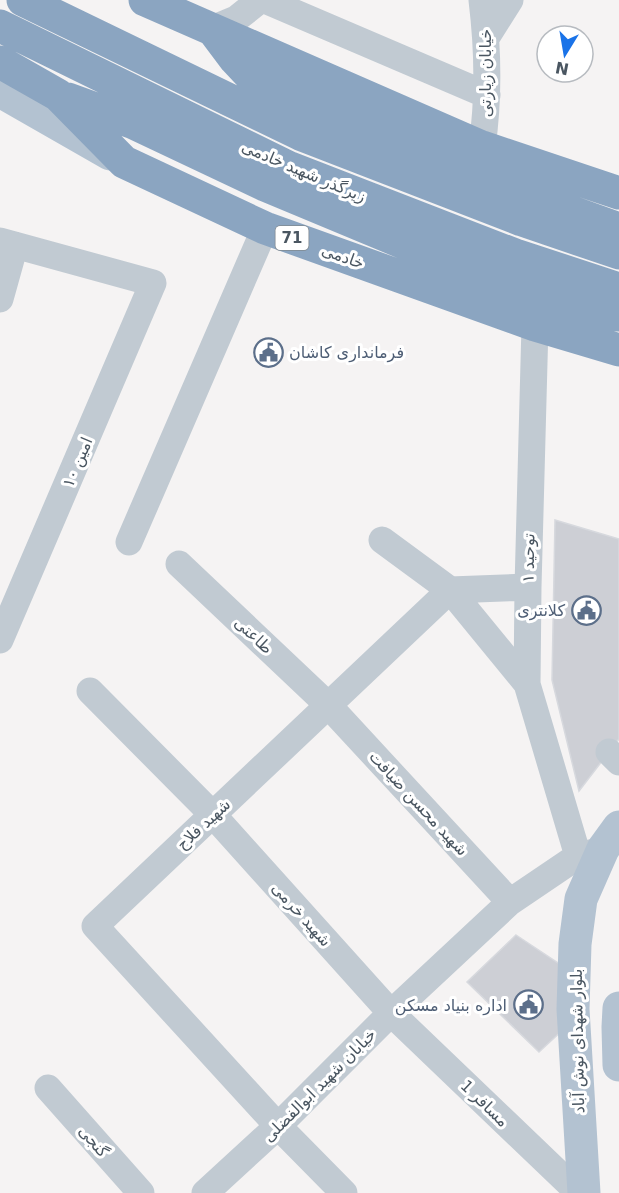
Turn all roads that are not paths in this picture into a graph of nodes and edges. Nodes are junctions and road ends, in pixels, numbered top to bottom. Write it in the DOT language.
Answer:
graph roads {
  1 [pos="23,0"];
  2 [pos="145,0"];
  3 [pos="262,0"];
  4 [pos="482,0"];
  5 [pos="510,0"];
  6 [pos="0,26"];
  7 [pos="212,29"];
  8 [pos="486,38"];
  9 [pos="0,62"];
  10 [pos="0,91"];
  11 [pos="58,95"];
  12 [pos="487,95"];
  13 [pos="482,147"];
  14 [pos="124,162"];
  15 [pos="619,193"];
  16 [pos="265,228"];
  17 [pos="619,229"];
  18 [pos="7,243"];
  19 [pos="619,253"];
  20 [pos="619,289"];
  21 [pos="0,299"];
  22 [pos="619,315"];
  23 [pos="535,325"];
  24 [pos="619,350"];
  25 [pos="382,540"];
  26 [pos="129,542"];
  27 [pos="179,564"];
  28 [pos="528,588"];
  29 [pos="450,590"];
  30 [pos="0,640"];
  31 [pos="527,684"];
  32 [pos="90,691"];
  33 [pos="328,705"];
  34 [pos="213,815"];
  35 [pos="600,844"];
  36 [pos="510,902"];
  37 [pos="619,1009"];
  38 [pos="391,1013"];
  39 [pos="619,1065"];
  40 [pos="48,1088"];
  41 [pos="278,1125"];
  42 [pos="141,1193"];
  43 [pos="205,1193"];
  44 [pos="344,1193"];
  45 [pos="582,1193"];
  1 -- 19 [label="highway, زیرگذر شهید خادمی"];
  2 -- 7 [label="highway"];
  3 -- 7 [label="street"];
  3 -- 12 [label="street"];
  4 -- 8 [label="street, خیابان زیارتی"];
  5 -- 8 [label="street"];
  6 -- 20 [label="highway, زیرگذر شهید خادمی"];
  7 -- 13 [label="highway"];
  7 -- 17 [label="highway"];
  8 -- 12 [label="street, خیابان زیارتی"];
  9 -- 11 [label="highway, خادمی / 71"];
  10 -- 14 [label="main road"];
  11 -- 14 [label="highway, خادمی / 71"];
  11 -- 22 [label="highway"];
  12 -- 13 [label="street, خیابان زیارتی"];
  13 -- 15 [label="highway"];
  14 -- 16 [label="highway, خادمی / 71"];
  16 -- 23 [label="highway, خادمی / 71"];
  16 -- 26 [label="street"];
  18 -- 21 [label="street"];
  18 -- 30 [label="street, امین ۱۰"];
  23 -- 24 [label="highway, خادمی / 71"];
  23 -- 28 [label="street, توحید ۱"];
  25 -- 29 [label="street"];
  27 -- 33 [label="street, طاعتی"];
  28 -- 29 [label="street"];
  28 -- 31 [label="street, توحید ۱"];
  29 -- 31 [label="street"];
  29 -- 33 [label="street, شهید فلاح"];
  31 -- 35 [label="street, توحید ۱"];
  32 -- 34 [label="street, شهید خرمی"];
  33 -- 34 [label="street, شهید فلاح"];
  33 -- 36 [label="street, شهید محسن ضیافت"];
  34 -- 38 [label="street, شهید خرمی"];
  34 -- 41 [label="street, شهید فلاح"];
  35 -- 36 [label="street, خیابان شهید ابوالفضلی"];
  35 -- 45 [label="main road, بلوار شهدای نوش آباد"];
  36 -- 38 [label="street, خیابان شهید ابوالفضلی"];
  37 -- 39 [label="main road"];
  38 -- 41 [label="street, خیابان شهید ابوالفضلی"];
  38 -- 45 [label="street, مسافر 1"];
  40 -- 42 [label="street, گنجی"];
  41 -- 43 [label="street, خیابان شهید ابوالفضلی"];
  41 -- 44 [label="street"];
}
